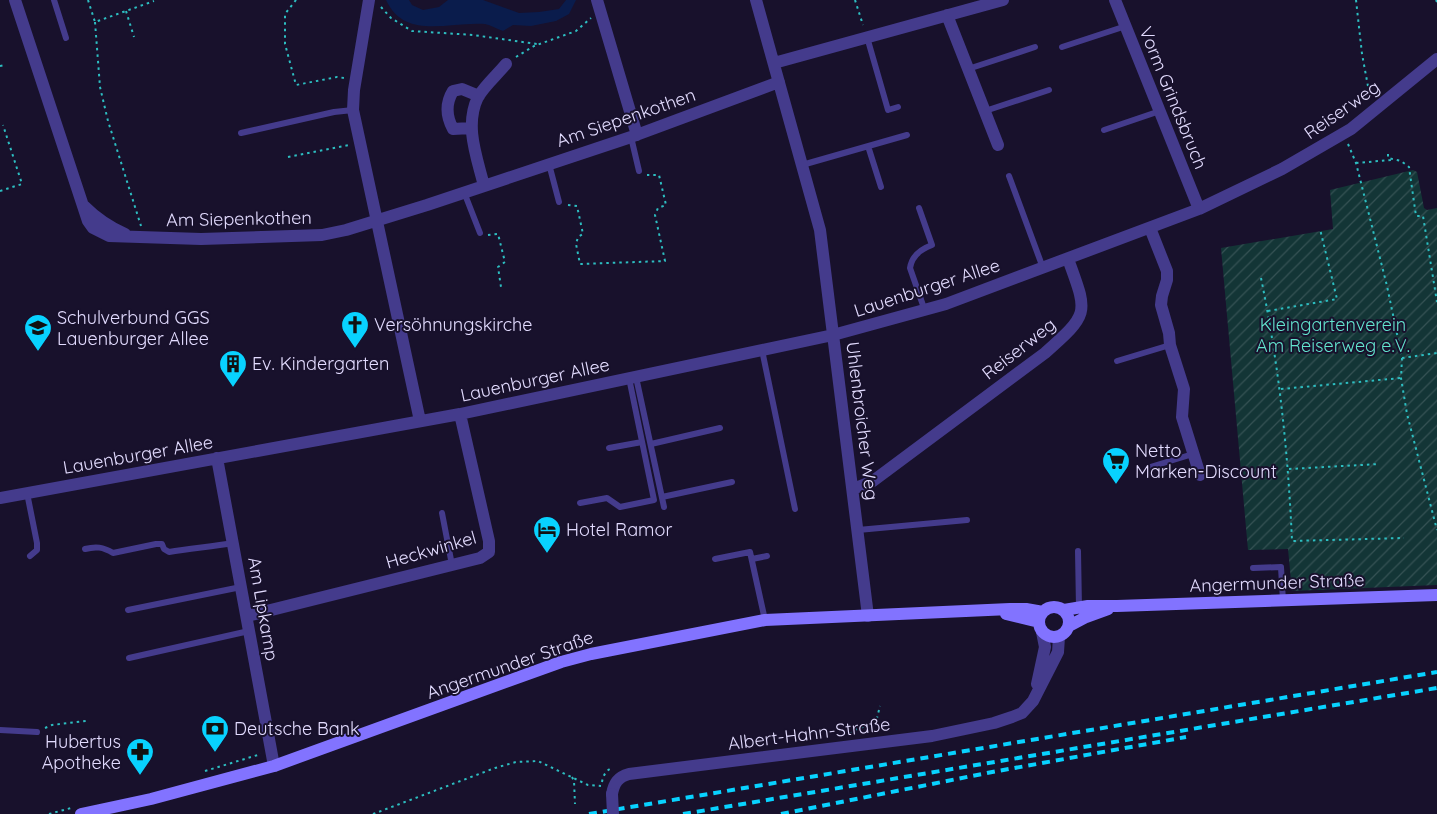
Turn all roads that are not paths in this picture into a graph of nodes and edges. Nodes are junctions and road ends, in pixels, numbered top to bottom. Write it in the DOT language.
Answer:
graph roads {
  1 [pos="15,0"];
  2 [pos="54,0"];
  3 [pos="756,0"];
  4 [pos="1002,0"];
  5 [pos="1115,0"];
  6 [pos="369,1"];
  7 [pos="598,3"];
  8 [pos="947,15"];
  9 [pos="1126,26"];
  10 [pos="867,37"];
  11 [pos="66,38"];
  12 [pos="1035,47"];
  13 [pos="1062,47"];
  14 [pos="1437,59"];
  15 [pos="774,63"];
  16 [pos="506,64"];
  17 [pos="968,69"];
  18 [pos="779,82"];
  19 [pos="1049,90"];
  20 [pos="479,96"];
  21 [pos="898,107"];
  22 [pos="353,110"];
  23 [pos="985,111"];
  24 [pos="1160,111"];
  25 [pos="471,128"];
  26 [pos="1104,130"];
  27 [pos="241,133"];
  28 [pos="907,135"];
  29 [pos="634,136"];
  30 [pos="998,145"];
  31 [pos="868,146"];
  32 [pos="549,164"];
  33 [pos="802,165"];
  34 [pos="640,171"];
  35 [pos="1009,176"];
  36 [pos="484,186"];
  37 [pos="881,187"];
  38 [pos="464,192"];
  39 [pos="559,202"];
  40 [pos="919,208"];
  41 [pos="1199,209"];
  42 [pos="377,221"];
  43 [pos="1150,228"];
  44 [pos="480,233"];
  45 [pos="1068,259"];
  46 [pos="1043,268"];
  47 [pos="925,311"];
  48 [pos="833,335"];
  49 [pos="1170,345"];
  50 [pos="762,350"];
  51 [pos="1117,361"];
  52 [pos="633,377"];
  53 [pos="460,414"];
  54 [pos="420,421"];
  55 [pos="720,428"];
  56 [pos="642,442"];
  57 [pos="651,444"];
  58 [pos="609,448"];
  59 [pos="1193,454"];
  60 [pos="217,458"];
  61 [pos="1148,468"];
  62 [pos="1200,475"];
  63 [pos="732,482"];
  64 [pos="853,489"];
  65 [pos="27,493"];
  66 [pos="662,497"];
  67 [pos="0,498"];
  68 [pos="580,503"];
  69 [pos="664,507"];
  70 [pos="795,509"];
  71 [pos="442,513"];
  72 [pos="967,520"];
  73 [pos="858,530"];
  74 [pos="233,543"];
  75 [pos="85,549"];
  76 [pos="1078,551"];
  77 [pos="30,556"];
  78 [pos="767,556"];
  79 [pos="715,559"];
  80 [pos="752,560"];
  81 [pos="452,564"];
  82 [pos="1252,568"];
  83 [pos="241,587"];
  84 [pos="1437,595"];
  85 [pos="1283,601"];
  86 [pos="1118,606"];
  87 [pos="1079,608"];
  88 [pos="128,610"];
  89 [pos="1064,610"];
  90 [pos="247,616"];
  91 [pos="868,616"];
  92 [pos="765,620"];
  93 [pos="1041,622"];
  94 [pos="1069,626"];
  95 [pos="249,631"];
  96 [pos="1059,637"];
  97 [pos="129,658"];
  98 [pos="1033,701"];
  99 [pos="0,730"];
  100 [pos="37,732"];
  101 [pos="274,766"];
  102 [pos="81,814"];
  103 [pos="613,814"];
  1 -- 42 [label="street, Am Siepenkothen"];
  2 -- 11 [label="lane"];
  3 -- 15 [label="street, Uhlenbroicher Weg"];
  4 -- 8 [label="street"];
  5 -- 9 [label="street, Vorm Grindsbruch"];
  6 -- 22 [label="street"];
  7 -- 29 [label="street"];
  8 -- 10 [label="street"];
  8 -- 17 [label="street"];
  9 -- 13 [label="lane"];
  9 -- 24 [label="street, Vorm Grindsbruch"];
  10 -- 15 [label="street"];
  10 -- 21 [label="lane"];
  12 -- 17 [label="lane"];
  14 -- 41 [label="street, Reiserweg"];
  15 -- 18 [label="street, Uhlenbroicher Weg"];
  16 -- 20 [label="street"];
  17 -- 23 [label="street"];
  18 -- 29 [label="street, Am Siepenkothen"];
  18 -- 33 [label="street, Uhlenbroicher Weg"];
  19 -- 23 [label="lane"];
  20 -- 25 [label="street"];
  20 -- 25 [label="street"];
  22 -- 27 [label="lane"];
  22 -- 42 [label="street"];
  23 -- 30 [label="street"];
  24 -- 26 [label="lane"];
  24 -- 41 [label="street, Vorm Grindsbruch"];
  25 -- 36 [label="street"];
  28 -- 31 [label="lane"];
  29 -- 32 [label="street, Am Siepenkothen"];
  29 -- 34 [label="lane"];
  31 -- 33 [label="lane"];
  31 -- 37 [label="lane"];
  32 -- 36 [label="street, Am Siepenkothen"];
  32 -- 39 [label="lane"];
  33 -- 48 [label="street, Uhlenbroicher Weg"];
  35 -- 46 [label="lane"];
  36 -- 38 [label="street, Am Siepenkothen"];
  38 -- 42 [label="street, Am Siepenkothen"];
  38 -- 44 [label="lane"];
  40 -- 47 [label="lane"];
  41 -- 43 [label="street, Reiserweg"];
  42 -- 54 [label="street"];
  43 -- 45 [label="street, Reiserweg"];
  43 -- 49 [label="street"];
  45 -- 46 [label="street, Lauenburger Allee"];
  45 -- 64 [label="street, Reiserweg"];
  46 -- 47 [label="street, Lauenburger Allee"];
  47 -- 48 [label="street, Lauenburger Allee"];
  48 -- 50 [label="street, Lauenburger Allee"];
  48 -- 64 [label="street, Uhlenbroicher Weg"];
  49 -- 51 [label="lane"];
  49 -- 59 [label="street"];
  50 -- 52 [label="street, Lauenburger Allee"];
  50 -- 70 [label="lane"];
  52 -- 53 [label="street, Lauenburger Allee"];
  52 -- 56 [label="lane"];
  52 -- 57 [label="lane"];
  53 -- 54 [label="street, Lauenburger Allee"];
  53 -- 81 [label="street, Heckwinkel"];
  54 -- 60 [label="street, Lauenburger Allee"];
  55 -- 57 [label="lane"];
  56 -- 58 [label="lane"];
  56 -- 68 [label="lane"];
  57 -- 66 [label="lane"];
  59 -- 61 [label="lane"];
  59 -- 62 [label="street"];
  60 -- 65 [label="street, Lauenburger Allee"];
  60 -- 74 [label="street, Am Lipkamp"];
  63 -- 66 [label="lane"];
  64 -- 73 [label="street, Uhlenbroicher Weg"];
  65 -- 67 [label="street, Lauenburger Allee"];
  65 -- 77 [label="lane"];
  66 -- 69 [label="lane"];
  71 -- 81 [label="lane"];
  72 -- 73 [label="lane"];
  73 -- 91 [label="street, Uhlenbroicher Weg"];
  74 -- 75 [label="lane"];
  74 -- 83 [label="street, Am Lipkamp"];
  76 -- 87 [label="lane"];
  78 -- 80 [label="lane"];
  79 -- 80 [label="lane"];
  80 -- 92 [label="lane"];
  81 -- 90 [label="street, Heckwinkel"];
  82 -- 85 [label="lane"];
  83 -- 88 [label="lane"];
  83 -- 90 [label="street, Am Lipkamp"];
  84 -- 85 [label="main road, Angermunder Straße"];
  85 -- 86 [label="main road, Angermunder Straße"];
  86 -- 87 [label="main road, Angermunder Straße"];
  86 -- 94 [label="main road, Angermunder Straße"];
  87 -- 89 [label="main road, Angermunder Straße"];
  89 -- 93 [label="main road, Angermunder Straße"];
  89 -- 94 [label="main road"];
  90 -- 95 [label="street, Am Lipkamp"];
  91 -- 92 [label="main road, Angermunder Straße"];
  91 -- 93 [label="main road, Angermunder Straße"];
  92 -- 101 [label="main road, Angermunder Straße"];
  93 -- 96 [label="main road, Angermunder Straße"];
  93 -- 98 [label="street"];
  94 -- 96 [label="main road, Angermunder Straße"];
  95 -- 97 [label="lane"];
  95 -- 101 [label="street, Am Lipkamp"];
  96 -- 98 [label="street, Albert-Hahn-Straße"];
  98 -- 103 [label="street, Albert-Hahn-Straße, bridge"];
  99 -- 100 [label="lane"];
  101 -- 102 [label="main road, Angermunder Straße"];
}
